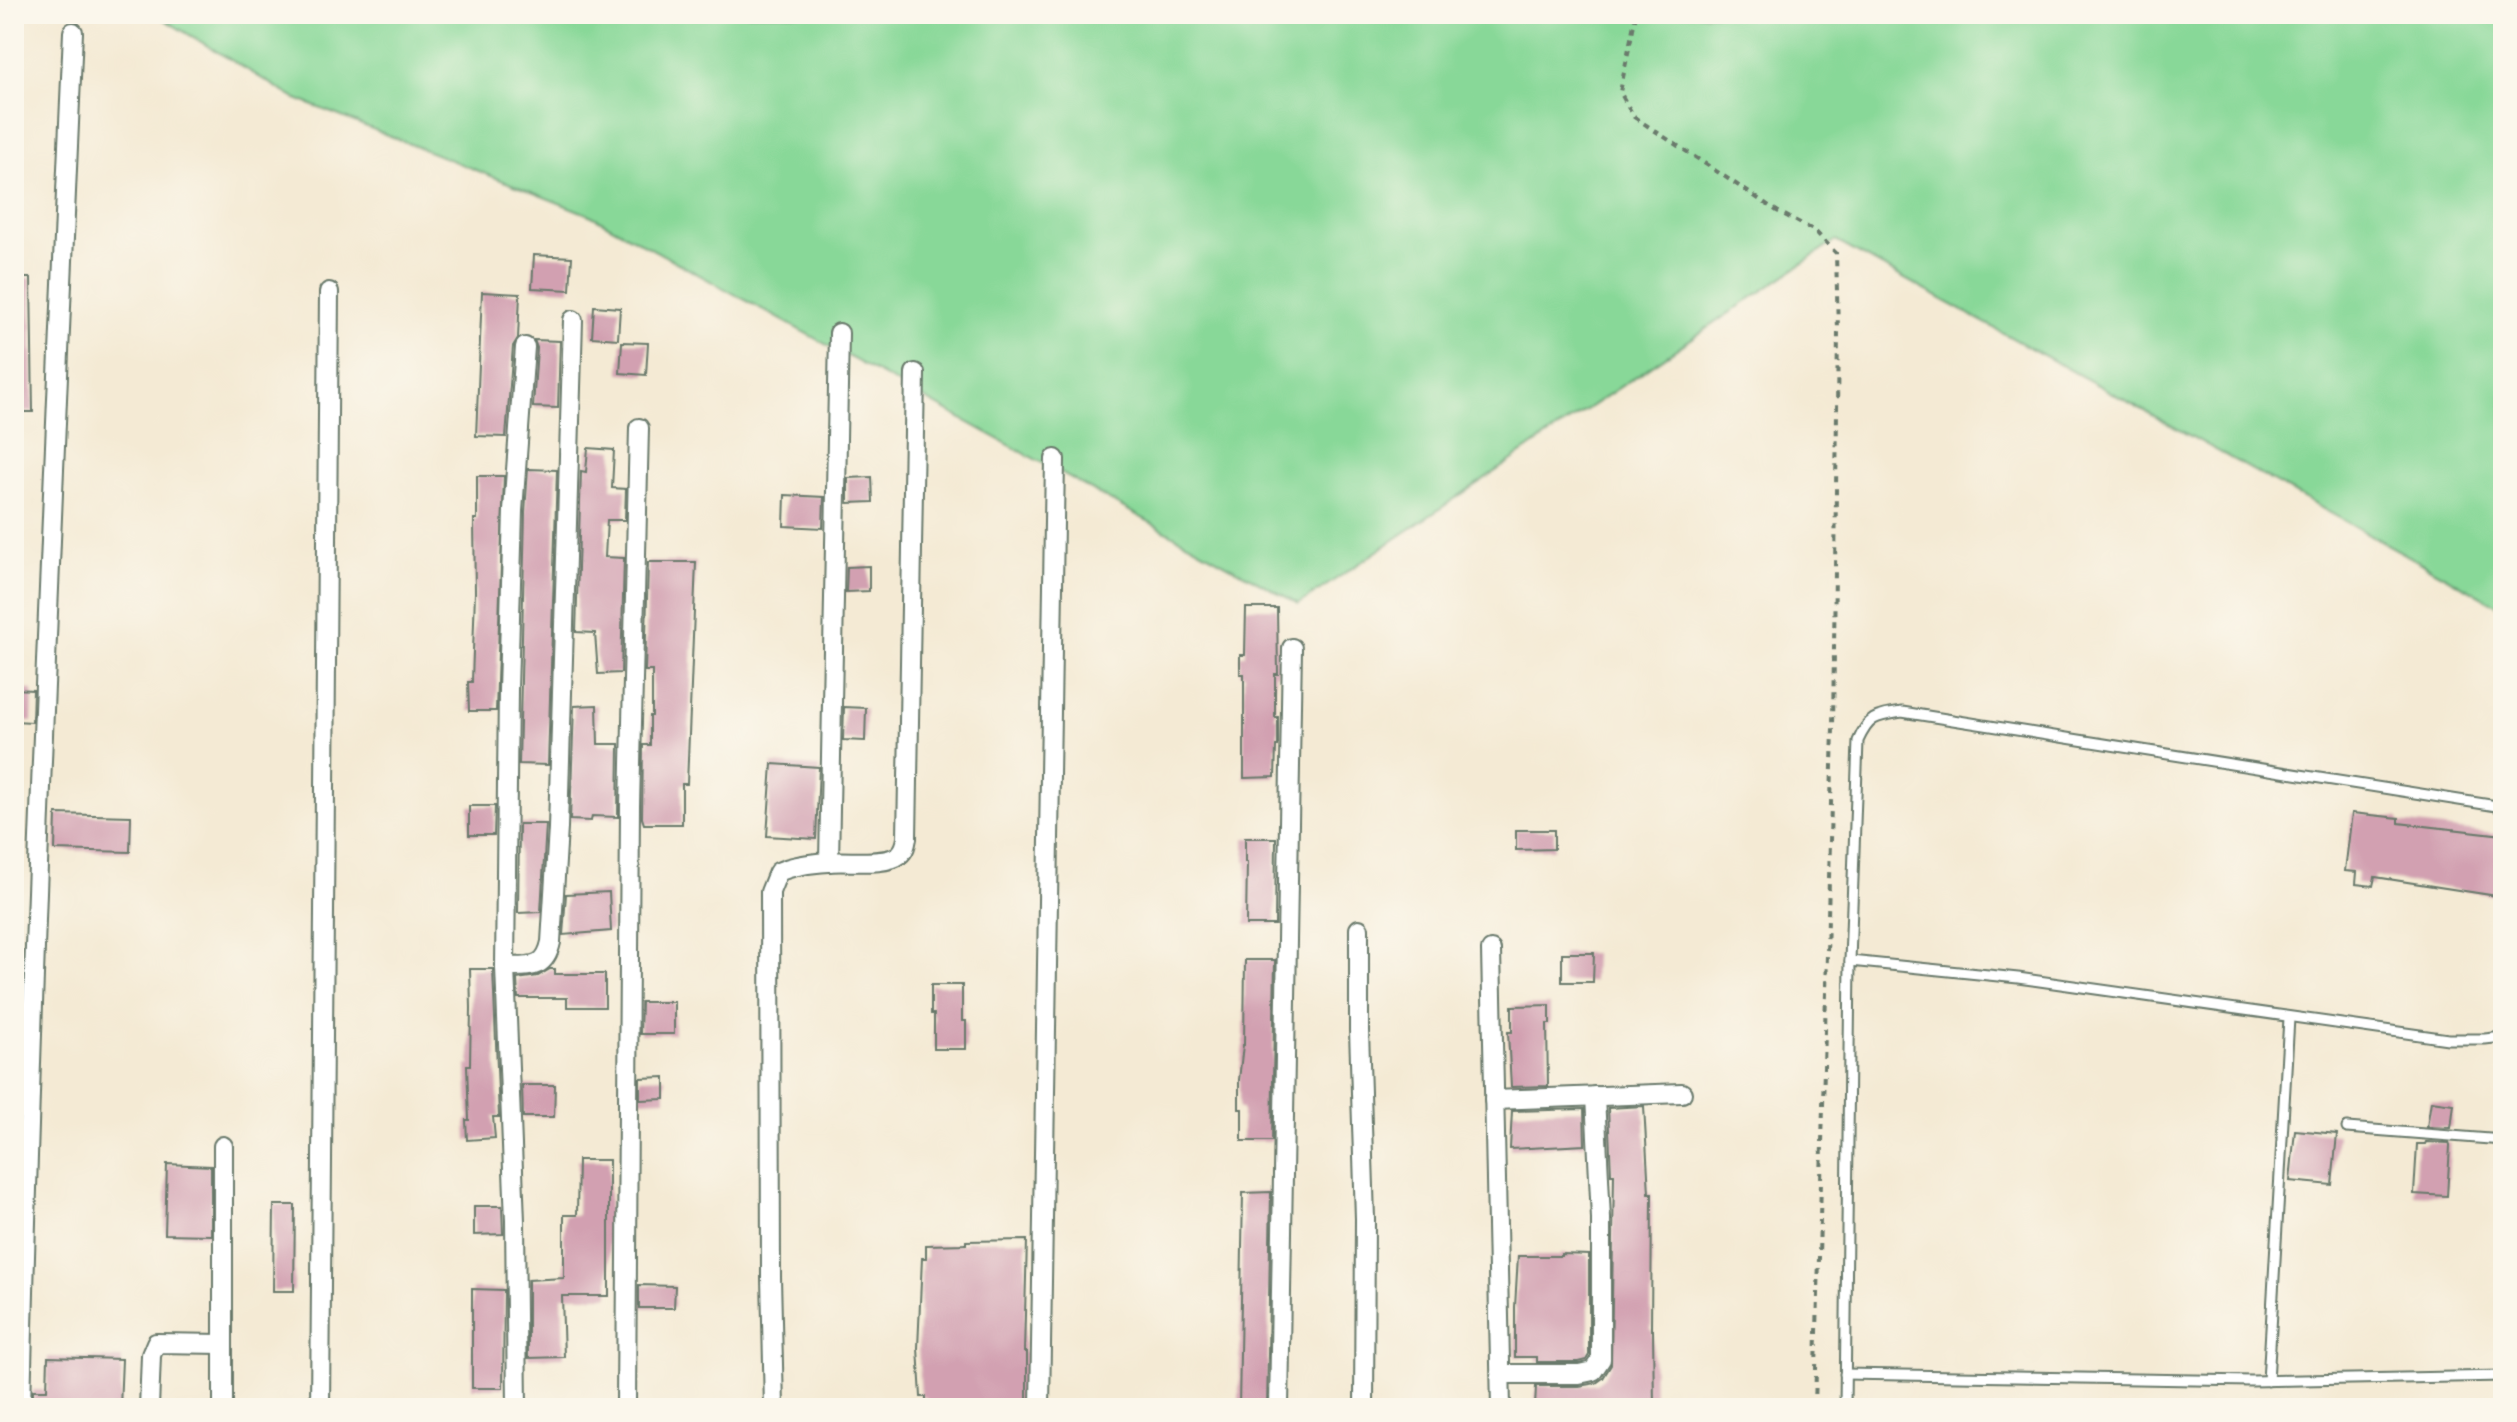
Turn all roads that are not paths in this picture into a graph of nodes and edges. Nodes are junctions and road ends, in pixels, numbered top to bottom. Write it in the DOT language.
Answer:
graph roads {
  1 [pos="73,32"];
  2 [pos="329,292"];
  3 [pos="573,320"];
  4 [pos="839,333"];
  5 [pos="525,347"];
  6 [pos="915,373"];
  7 [pos="639,428"];
  8 [pos="1055,459"];
  9 [pos="1292,648"];
  10 [pos="2503,807"];
  11 [pos="829,862"];
  12 [pos="1359,929"];
  13 [pos="1491,950"];
  14 [pos="1850,961"];
  15 [pos="505,967"];
  16 [pos="2289,1018"];
  17 [pos="2503,1037"];
  18 [pos="1682,1093"];
  19 [pos="1595,1096"];
  20 [pos="1494,1100"];
  21 [pos="2347,1128"];
  22 [pos="2503,1140"];
  23 [pos="223,1146"];
  24 [pos="223,1344"];
  25 [pos="1501,1374"];
  26 [pos="1845,1374"];
  27 [pos="2503,1376"];
  28 [pos="2268,1381"];
  29 [pos="21,1408"];
  30 [pos="149,1408"];
  31 [pos="223,1408"];
  32 [pos="320,1408"];
  33 [pos="517,1408"];
  34 [pos="626,1408"];
  35 [pos="774,1408"];
  36 [pos="1040,1408"];
  37 [pos="1279,1408"];
  38 [pos="1364,1408"];
  39 [pos="1501,1408"];
  40 [pos="1845,1408"];
  1 -- 29 [label="street"];
  2 -- 32 [label="street"];
  3 -- 15 [label="street"];
  4 -- 11 [label="street"];
  5 -- 15 [label="street"];
  6 -- 11 [label="street"];
  7 -- 34 [label="street"];
  8 -- 36 [label="street"];
  9 -- 37 [label="street"];
  10 -- 14 [label="lane"];
  11 -- 35 [label="street"];
  12 -- 38 [label="street"];
  13 -- 20 [label="street"];
  14 -- 16 [label="lane"];
  14 -- 26 [label="lane"];
  15 -- 33 [label="street"];
  16 -- 17 [label="lane"];
  16 -- 28 [label="lane"];
  18 -- 19 [label="street"];
  19 -- 20 [label="street"];
  19 -- 25 [label="street"];
  20 -- 25 [label="street"];
  21 -- 22 [label="lane"];
  23 -- 24 [label="street"];
  24 -- 30 [label="street"];
  24 -- 31 [label="street"];
  25 -- 39 [label="street"];
  26 -- 28 [label="lane"];
  26 -- 40 [label="lane"];
  27 -- 28 [label="lane"];
}
